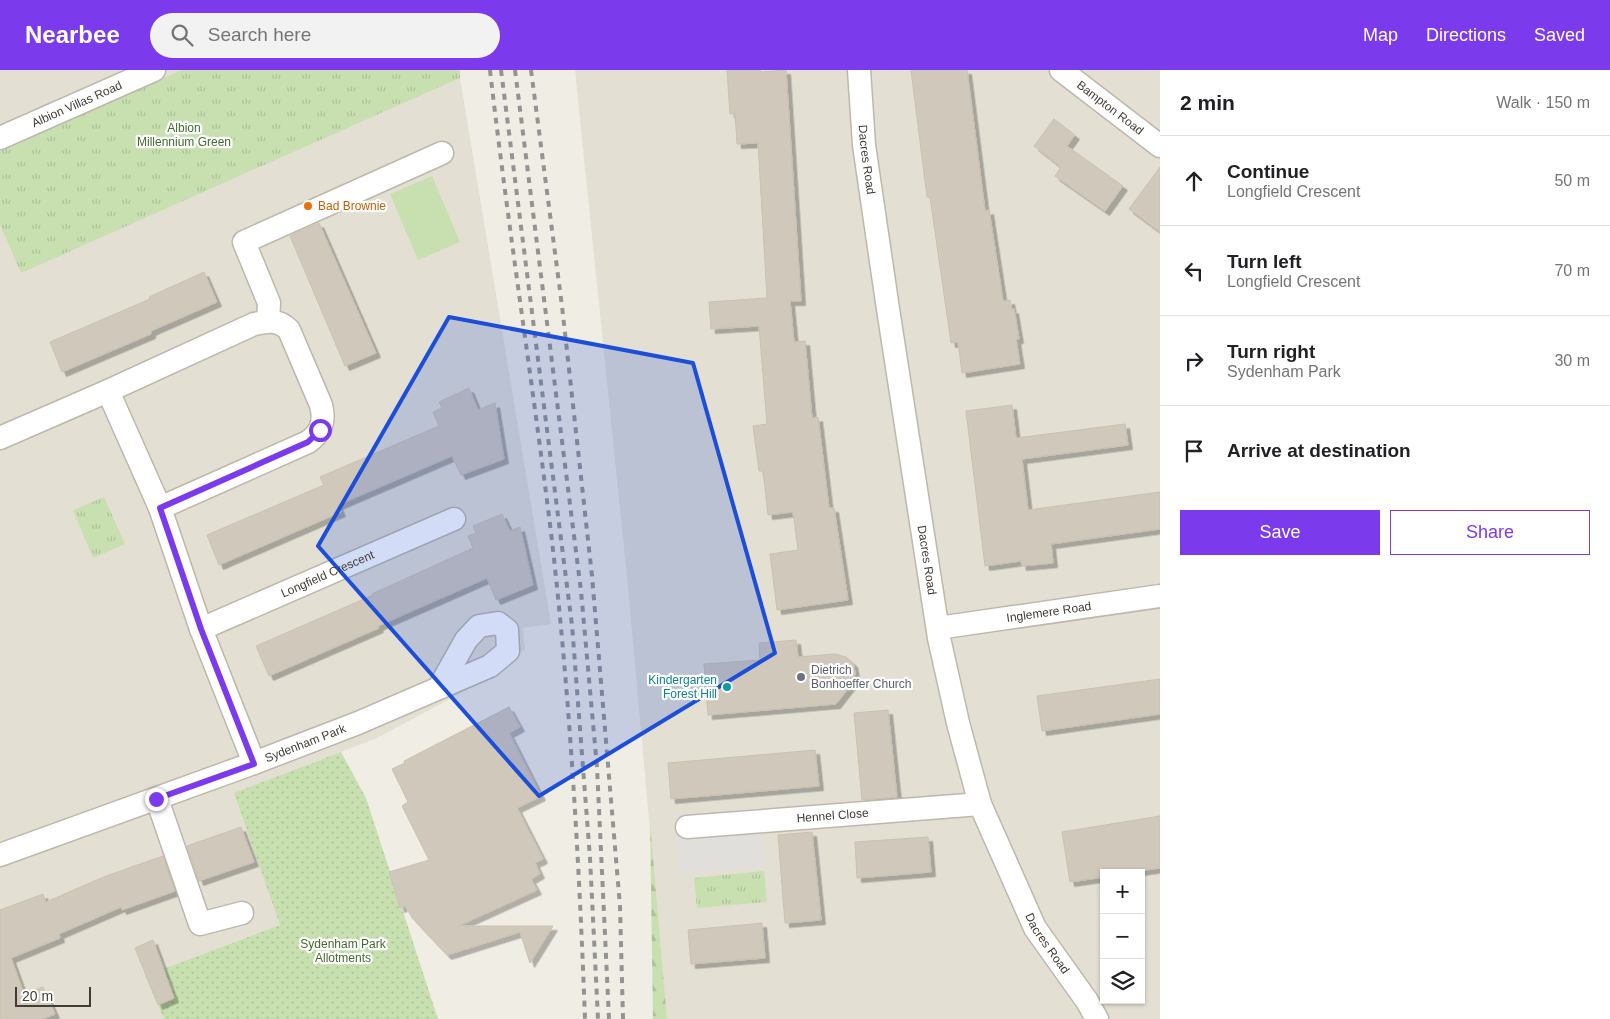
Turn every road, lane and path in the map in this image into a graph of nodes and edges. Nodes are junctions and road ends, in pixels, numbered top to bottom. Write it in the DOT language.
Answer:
graph roads {
  1 [pos="154,70"];
  2 [pos="859,70"];
  3 [pos="1061,70"];
  4 [pos="0,138"];
  5 [pos="1160,146"];
  6 [pos="442,152"];
  7 [pos="268,321"];
  8 [pos="108,391"];
  9 [pos="0,438"];
  10 [pos="160,508"];
  11 [pos="454,519"];
  12 [pos="1160,596"];
  13 [pos="938,628"];
  14 [pos="201,629"];
  15 [pos="439,688"];
  16 [pos="254,764"];
  17 [pos="156,799"];
  18 [pos="980,804"];
  19 [pos="687,827"];
  20 [pos="0,855"];
  21 [pos="242,912"];
  22 [pos="1097,1019"];
  1 -- 4 [label="street, Albion Villas Road"];
  2 -- 13 [label="street, Dacres Road"];
  3 -- 5 [label="street, Bampton Road"];
  6 -- 7 [label="street"];
  7 -- 8 [label="street"];
  7 -- 10 [label="street"];
  8 -- 9 [label="street"];
  8 -- 10 [label="street"];
  10 -- 14 [label="street"];
  11 -- 14 [label="street, Longfield Crescent"];
  12 -- 13 [label="street, Inglemere Road"];
  13 -- 18 [label="street, Dacres Road"];
  14 -- 16 [label="street"];
  15 -- 16 [label="street, Sydenham Park"];
  16 -- 17 [label="street, Sydenham Park"];
  17 -- 20 [label="street, Sydenham Park"];
  17 -- 21 [label="street"];
  18 -- 19 [label="street, Hennel Close"];
  18 -- 22 [label="street, Dacres Road"];
}
